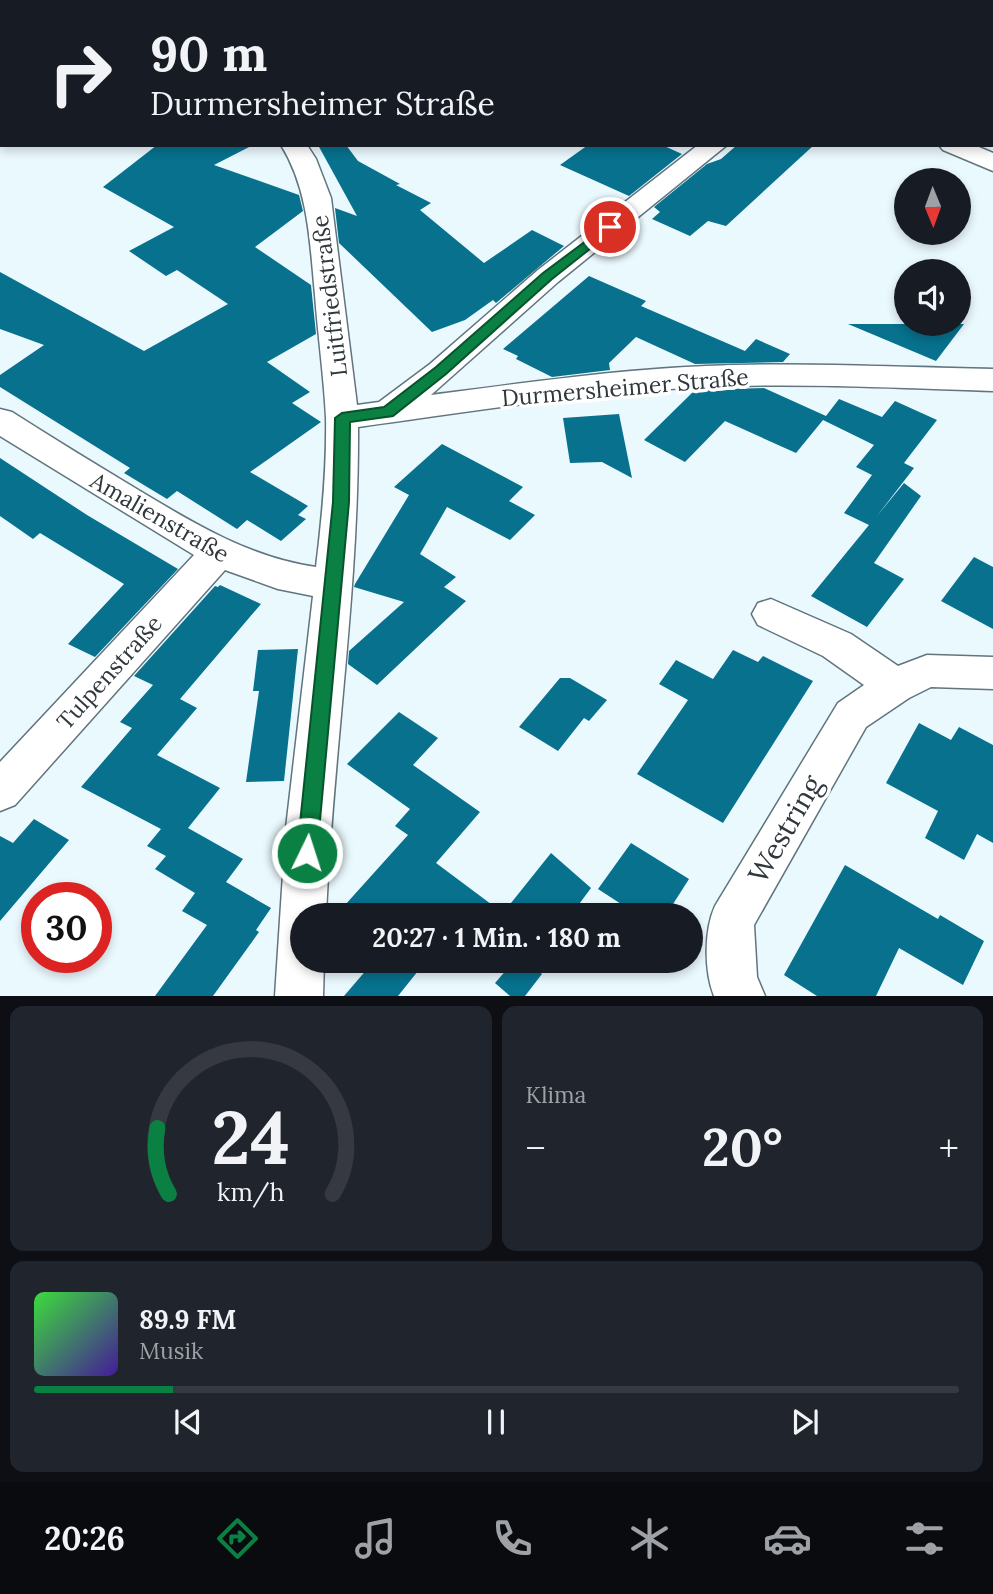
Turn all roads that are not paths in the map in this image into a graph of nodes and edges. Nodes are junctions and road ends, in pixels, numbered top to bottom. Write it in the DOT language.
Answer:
graph roads {
  1 [pos="295,147"];
  2 [pos="711,147"];
  3 [pos="957,147"];
  4 [pos="993,163"];
  5 [pos="993,380"];
  6 [pos="388,412"];
  7 [pos="342,418"];
  8 [pos="0,420"];
  9 [pos="218,554"];
  10 [pos="332,584"];
  11 [pos="771,614"];
  12 [pos="993,673"];
  13 [pos="895,686"];
  14 [pos="0,792"];
  15 [pos="299,996"];
  16 [pos="741,996"];
  1 -- 7 [label="street, Luitfriedstraße"];
  2 -- 6 [label="street"];
  3 -- 4 [label="street"];
  5 -- 6 [label="street, Durmersheimer Straße"];
  6 -- 7 [label="street, Durmersheimer Straße"];
  7 -- 10 [label="street, Luitfriedstraße"];
  8 -- 9 [label="street, Amalienstraße"];
  9 -- 10 [label="street, Amalienstraße"];
  9 -- 14 [label="street, Tulpenstraße"];
  10 -- 15 [label="street, Luitfriedstraße"];
  11 -- 13 [label="street"];
  12 -- 13 [label="street, Westring"];
  13 -- 16 [label="street, Westring"];
}
